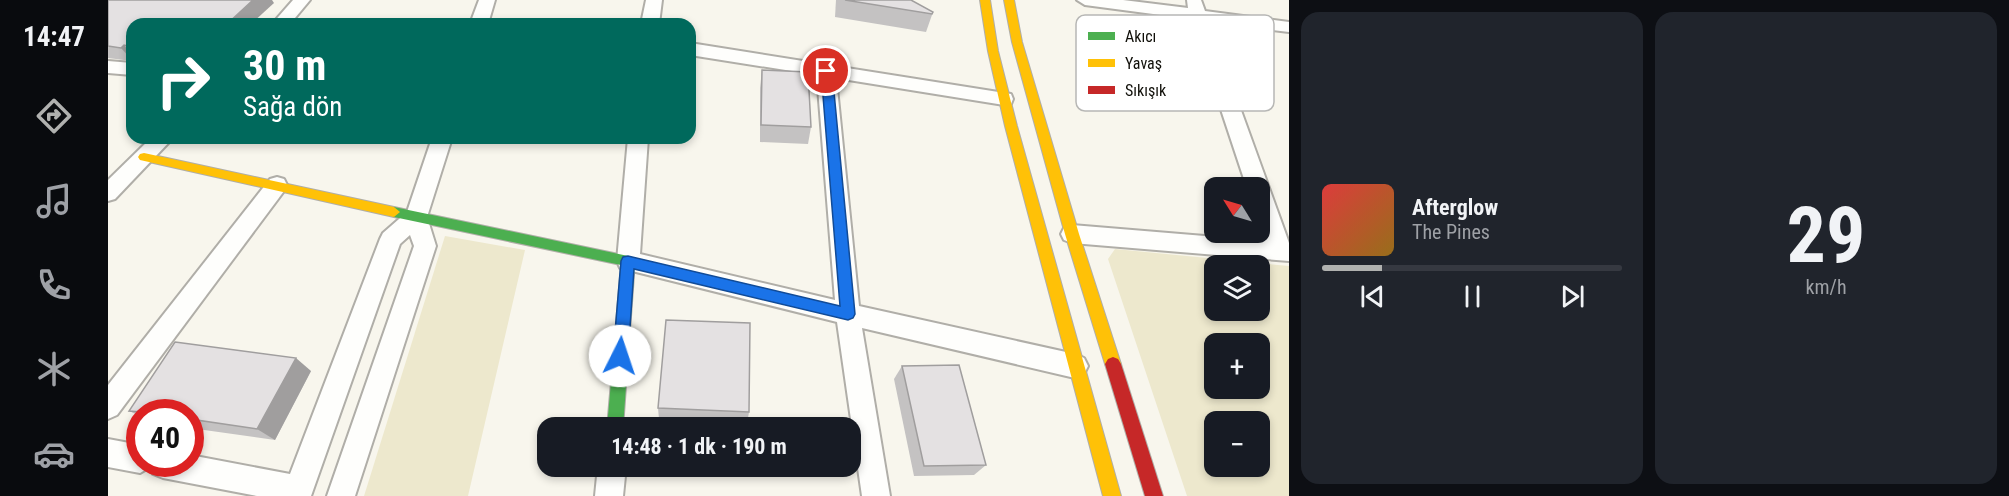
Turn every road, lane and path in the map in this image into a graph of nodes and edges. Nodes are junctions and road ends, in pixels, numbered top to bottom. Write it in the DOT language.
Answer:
graph roads {
  1 [pos="302,0"];
  2 [pos="487,0"];
  3 [pos="654,0"];
  4 [pos="985,0"];
  5 [pos="1010,0"];
  6 [pos="1085,0"];
  7 [pos="1196,7"];
  8 [pos="1233,15"];
  9 [pos="286,18"];
  10 [pos="481,18"];
  11 [pos="651,18"];
  12 [pos="1274,24"];
  13 [pos="1289,27"];
  14 [pos="696,50"];
  15 [pos="108,67"];
  16 [pos="126,68"];
  17 [pos="826,71"];
  18 [pos="1004,99"];
  19 [pos="1232,111"];
  20 [pos="157,144"];
  21 [pos="440,144"];
  22 [pos="638,144"];
  23 [pos="144,157"];
  24 [pos="1254,177"];
  25 [pos="112,184"];
  26 [pos="277,184"];
  27 [pos="1270,216"];
  28 [pos="416,218"];
  29 [pos="1072,234"];
  30 [pos="1285,252"];
  31 [pos="628,261"];
  32 [pos="848,314"];
  33 [pos="1075,366"];
  34 [pos="108,406"];
  35 [pos="616,417"];
  36 [pos="108,453"];
  37 [pos="126,456"];
  38 [pos="204,473"];
  39 [pos="611,477"];
  40 [pos="297,493"];
  41 [pos="341,496"];
  42 [pos="609,496"];
  43 [pos="876,496"];
  44 [pos="1112,496"];
  45 [pos="1154,496"];
  1 -- 9 [label="street"];
  2 -- 10 [label="street"];
  3 -- 11 [label="street"];
  4 -- 18 [label="main road"];
  5 -- 29 [label="main road"];
  6 -- 7 [label="street"];
  7 -- 8 [label="street"];
  12 -- 13 [label="street"];
  14 -- 17 [label="street"];
  15 -- 16 [label="street"];
  17 -- 18 [label="street"];
  17 -- 32 [label="street"];
  18 -- 33 [label="main road"];
  19 -- 24 [label="street"];
  20 -- 23 [label="street"];
  21 -- 28 [label="street"];
  22 -- 31 [label="street"];
  23 -- 25 [label="street"];
  23 -- 26 [label="main road"];
  26 -- 28 [label="main road"];
  26 -- 34 [label="street"];
  27 -- 30 [label="street"];
  28 -- 31 [label="main road"];
  28 -- 40 [label="street"];
  28 -- 41 [label="street"];
  29 -- 30 [label="street"];
  29 -- 45 [label="main road"];
  31 -- 32 [label="street"];
  31 -- 35 [label="main road"];
  32 -- 33 [label="street"];
  32 -- 43 [label="street"];
  33 -- 44 [label="main road"];
  36 -- 37 [label="street"];
  38 -- 40 [label="street"];
  39 -- 42 [label="street"];
}
